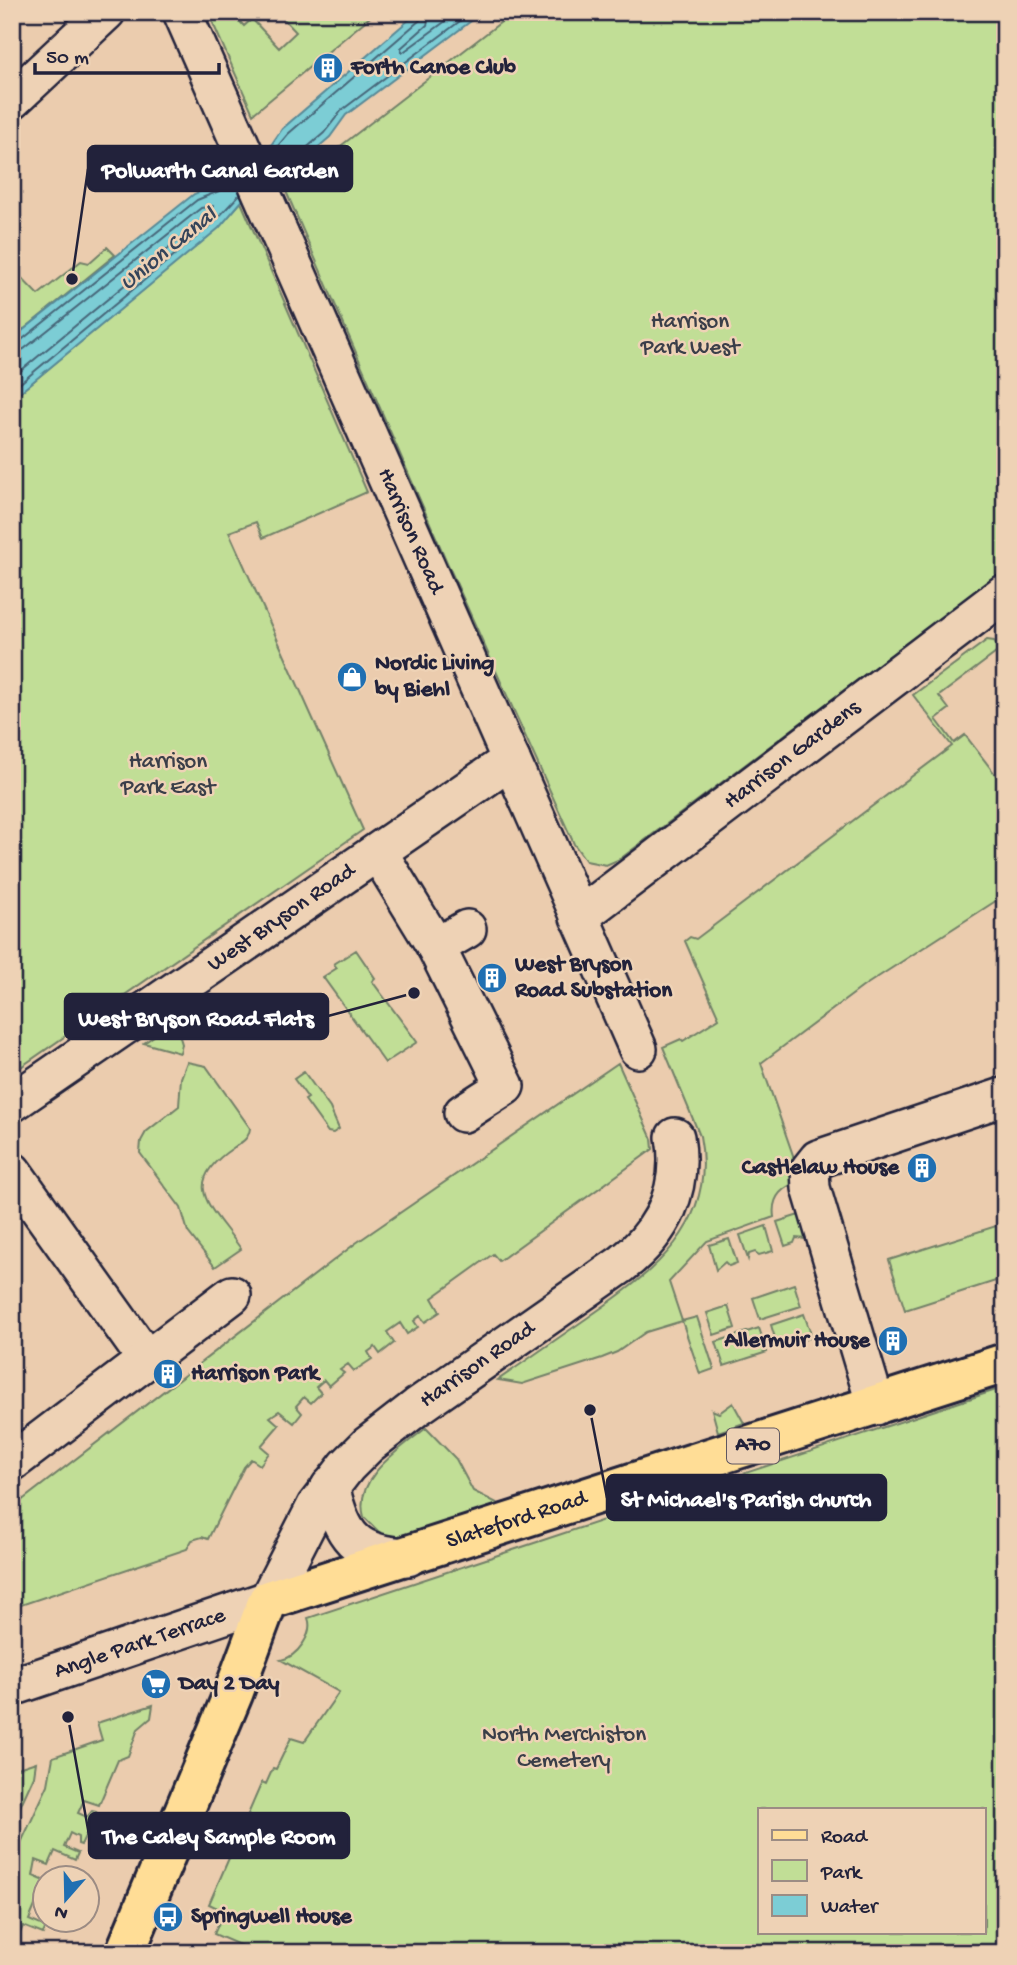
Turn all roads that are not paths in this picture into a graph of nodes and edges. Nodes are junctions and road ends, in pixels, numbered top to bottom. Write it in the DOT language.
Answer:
graph roads {
  1 [pos="106,12"];
  2 [pos="182,12"];
  3 [pos="12,100"];
  4 [pos="1001,605"];
  5 [pos="511,760"];
  6 [pos="377,852"];
  7 [pos="579,917"];
  8 [pos="467,929"];
  9 [pos="436,947"];
  10 [pos="638,1049"];
  11 [pos="1003,1097"];
  12 [pos="12,1103"];
  13 [pos="463,1113"];
  14 [pos="675,1137"];
  15 [pos="19,1188"];
  16 [pos="798,1193"];
  17 [pos="838,1280"];
  18 [pos="220,1310"];
  19 [pos="147,1360"];
  20 [pos="1005,1363"];
  21 [pos="876,1406"];
  22 [pos="12,1462"];
  23 [pos="330,1487"];
  24 [pos="408,1557"];
  25 [pos="268,1600"];
  26 [pos="12,1687"];
  27 [pos="125,1953"];
  1 -- 3 [label="street"];
  2 -- 5 [label="street, Harrison Road"];
  4 -- 7 [label="street, Harrison Gardens"];
  5 -- 6 [label="street, West Bryson Road"];
  5 -- 7 [label="street, Harrison Road"];
  6 -- 9 [label="street, West Bryson Road"];
  6 -- 12 [label="street, West Bryson Road"];
  7 -- 10 [label="street, Harrison Road"];
  8 -- 9 [label="street"];
  9 -- 13 [label="street, West Bryson Road"];
  11 -- 17 [label="street"];
  14 -- 23 [label="street, Harrison Road"];
  15 -- 19 [label="street"];
  16 -- 17 [label="street"];
  17 -- 21 [label="street"];
  18 -- 19 [label="street"];
  19 -- 22 [label="street"];
  20 -- 21 [label="main road, Slateford Road / A70"];
  21 -- 24 [label="main road, Slateford Road / A70"];
  23 -- 24 [label="street"];
  23 -- 25 [label="street, Harrison Road"];
  24 -- 25 [label="main road, Slateford Road / A70"];
  25 -- 26 [label="street, Angle Park Terrace"];
  25 -- 27 [label="main road"];
}
